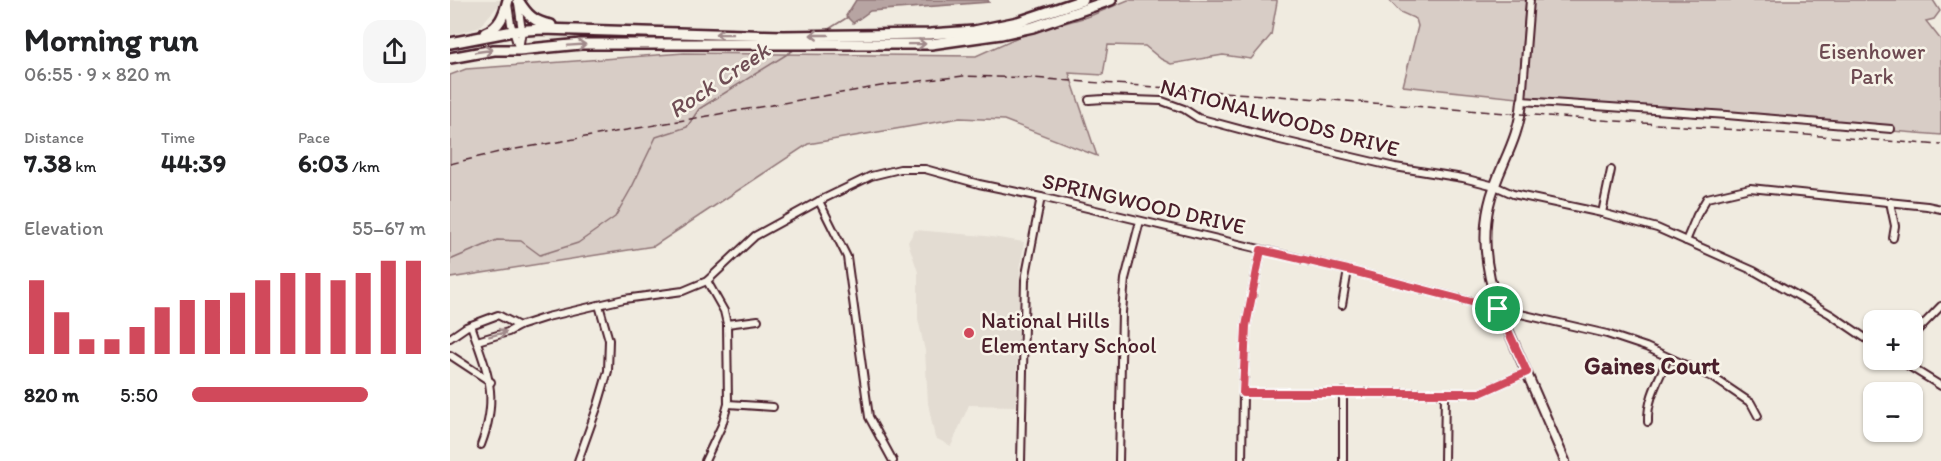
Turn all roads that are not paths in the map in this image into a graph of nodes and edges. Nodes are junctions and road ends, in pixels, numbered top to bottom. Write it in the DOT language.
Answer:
graph roads {
  1 [pos="508,0"];
  2 [pos="518,0"];
  3 [pos="1083,0"];
  4 [pos="1111,0"];
  5 [pos="1530,0"];
  6 [pos="518,31"];
  7 [pos="628,32"];
  8 [pos="474,38"];
  9 [pos="450,43"];
  10 [pos="519,50"];
  11 [pos="450,58"];
  12 [pos="1089,100"];
  13 [pos="1522,101"];
  14 [pos="1891,129"];
  15 [pos="1611,170"];
  16 [pos="1496,186"];
  17 [pos="1041,197"];
  18 [pos="819,201"];
  19 [pos="1890,202"];
  20 [pos="1941,209"];
  21 [pos="1602,213"];
  22 [pos="1140,221"];
  23 [pos="1893,238"];
  24 [pos="1686,241"];
  25 [pos="1261,250"];
  26 [pos="1348,270"];
  27 [pos="707,281"];
  28 [pos="1342,304"];
  29 [pos="599,305"];
  30 [pos="1941,306"];
  31 [pos="1498,309"];
  32 [pos="758,320"];
  33 [pos="471,324"];
  34 [pos="727,324"];
  35 [pos="1923,325"];
  36 [pos="519,326"];
  37 [pos="1863,336"];
  38 [pos="450,338"];
  39 [pos="477,341"];
  40 [pos="450,355"];
  41 [pos="1668,358"];
  42 [pos="1915,370"];
  43 [pos="1527,372"];
  44 [pos="491,382"];
  45 [pos="1941,386"];
  46 [pos="1343,392"];
  47 [pos="1243,393"];
  48 [pos="1445,393"];
  49 [pos="728,404"];
  50 [pos="773,407"];
  51 [pos="1758,416"];
  52 [pos="1648,422"];
  53 [pos="481,445"];
  54 [pos="579,461"];
  55 [pos="705,461"];
  56 [pos="893,461"];
  57 [pos="1021,461"];
  58 [pos="1119,461"];
  59 [pos="1242,461"];
  60 [pos="1343,461"];
  61 [pos="1444,461"];
  62 [pos="1565,461"];
  1 -- 6 [label="street"];
  1 -- 8 [label="main road"];
  2 -- 6 [label="street"];
  2 -- 7 [label="main road"];
  3 -- 7 [label="main road, one-way"];
  10 -- 4 [label="main road, one-way"];
  5 -- 13 [label="street"];
  6 -- 7 [label="main road"];
  6 -- 8 [label="main road"];
  6 -- 10 [label="street"];
  8 -- 9 [label="main road"];
  11 -- 10 [label="main road, one-way"];
  12 -- 16 [label="street, NATIONALWOODS DRIVE"];
  13 -- 14 [label="street"];
  13 -- 16 [label="street"];
  15 -- 21 [label="street"];
  16 -- 21 [label="street, NATIONALWOODS DRIVE"];
  16 -- 31 [label="street"];
  17 -- 18 [label="street, SPRINGWOOD DRIVE"];
  17 -- 22 [label="street, SPRINGWOOD DRIVE"];
  17 -- 57 [label="street"];
  18 -- 27 [label="street, SPRINGWOOD DRIVE"];
  18 -- 56 [label="street"];
  19 -- 20 [label="street"];
  19 -- 23 [label="street"];
  19 -- 24 [label="street"];
  21 -- 24 [label="street, NATIONALWOODS DRIVE"];
  22 -- 25 [label="street, SPRINGWOOD DRIVE"];
  22 -- 58 [label="street"];
  24 -- 37 [label="street, NATIONALWOODS DRIVE"];
  25 -- 26 [label="street, SPRINGWOOD DRIVE"];
  25 -- 47 [label="street"];
  26 -- 28 [label="street"];
  26 -- 31 [label="street, SPRINGWOOD DRIVE"];
  27 -- 29 [label="street, SPRINGWOOD DRIVE"];
  27 -- 34 [label="street"];
  29 -- 36 [label="street, SPRINGWOOD DRIVE"];
  29 -- 54 [label="street"];
  30 -- 35 [label="street"];
  31 -- 41 [label="street, SPRINGWOOD DRIVE"];
  31 -- 43 [label="street"];
  32 -- 34 [label="street"];
  33 -- 36 [label="street"];
  33 -- 38 [label="street"];
  33 -- 39 [label="street"];
  34 -- 49 [label="street"];
  39 -- 36 [label="street, SPRINGWOOD DRIVE, one-way"];
  39 -- 44 [label="street"];
  40 -- 44 [label="street"];
  41 -- 51 [label="street, SPRINGWOOD DRIVE"];
  41 -- 52 [label="street"];
  42 -- 45 [label="street"];
  43 -- 48 [label="street"];
  43 -- 62 [label="street"];
  44 -- 53 [label="street"];
  46 -- 47 [label="street"];
  46 -- 48 [label="street"];
  46 -- 60 [label="street"];
  47 -- 59 [label="street"];
  48 -- 61 [label="street"];
  49 -- 50 [label="street"];
  49 -- 55 [label="street"];
}
